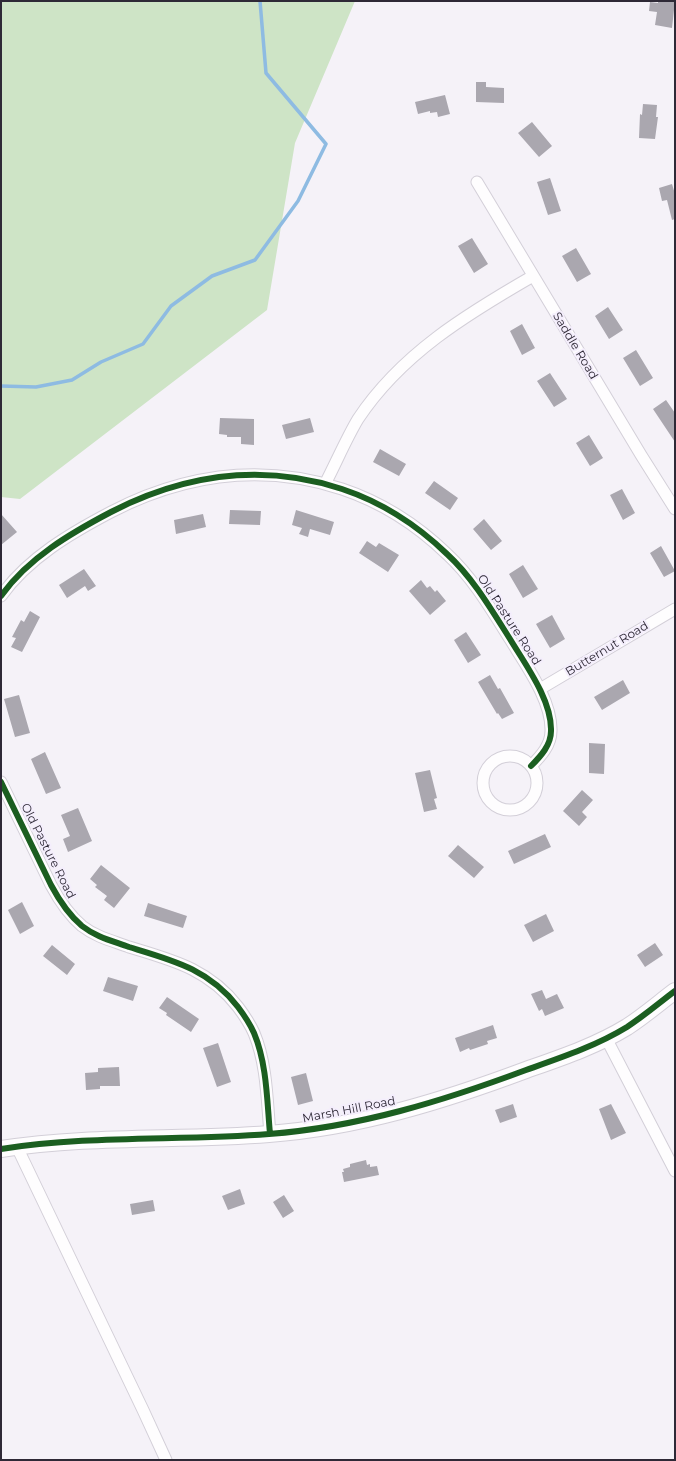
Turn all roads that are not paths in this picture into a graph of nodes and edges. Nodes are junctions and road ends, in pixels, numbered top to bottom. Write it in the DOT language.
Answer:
graph roads {
  1 [pos="477,182"];
  2 [pos="534,276"];
  3 [pos="325,484"];
  4 [pos="675,509"];
  5 [pos="1,596"];
  6 [pos="675,609"];
  7 [pos="540,689"];
  8 [pos="531,766"];
  9 [pos="1,782"];
  10 [pos="675,991"];
  11 [pos="606,1038"];
  12 [pos="270,1134"];
  13 [pos="17,1147"];
  14 [pos="1,1150"];
  15 [pos="675,1171"];
  16 [pos="166,1460"];
  1 -- 2 [label="street, Saddle Road"];
  2 -- 3 [label="street"];
  2 -- 4 [label="street, Saddle Road"];
  3 -- 5 [label="street, Old Pasture Road"];
  3 -- 7 [label="street, Old Pasture Road"];
  6 -- 7 [label="street, Butternut Road"];
  7 -- 8 [label="street, Old Pasture Road"];
  8 -- 8 [label="street"];
  9 -- 12 [label="street, Old Pasture Road"];
  10 -- 11 [label="street, Marsh Hill Road"];
  11 -- 12 [label="street, Marsh Hill Road"];
  11 -- 15 [label="street"];
  12 -- 13 [label="street, Marsh Hill Road"];
  13 -- 14 [label="street, Marsh Hill Road"];
  13 -- 16 [label="street"];
}
